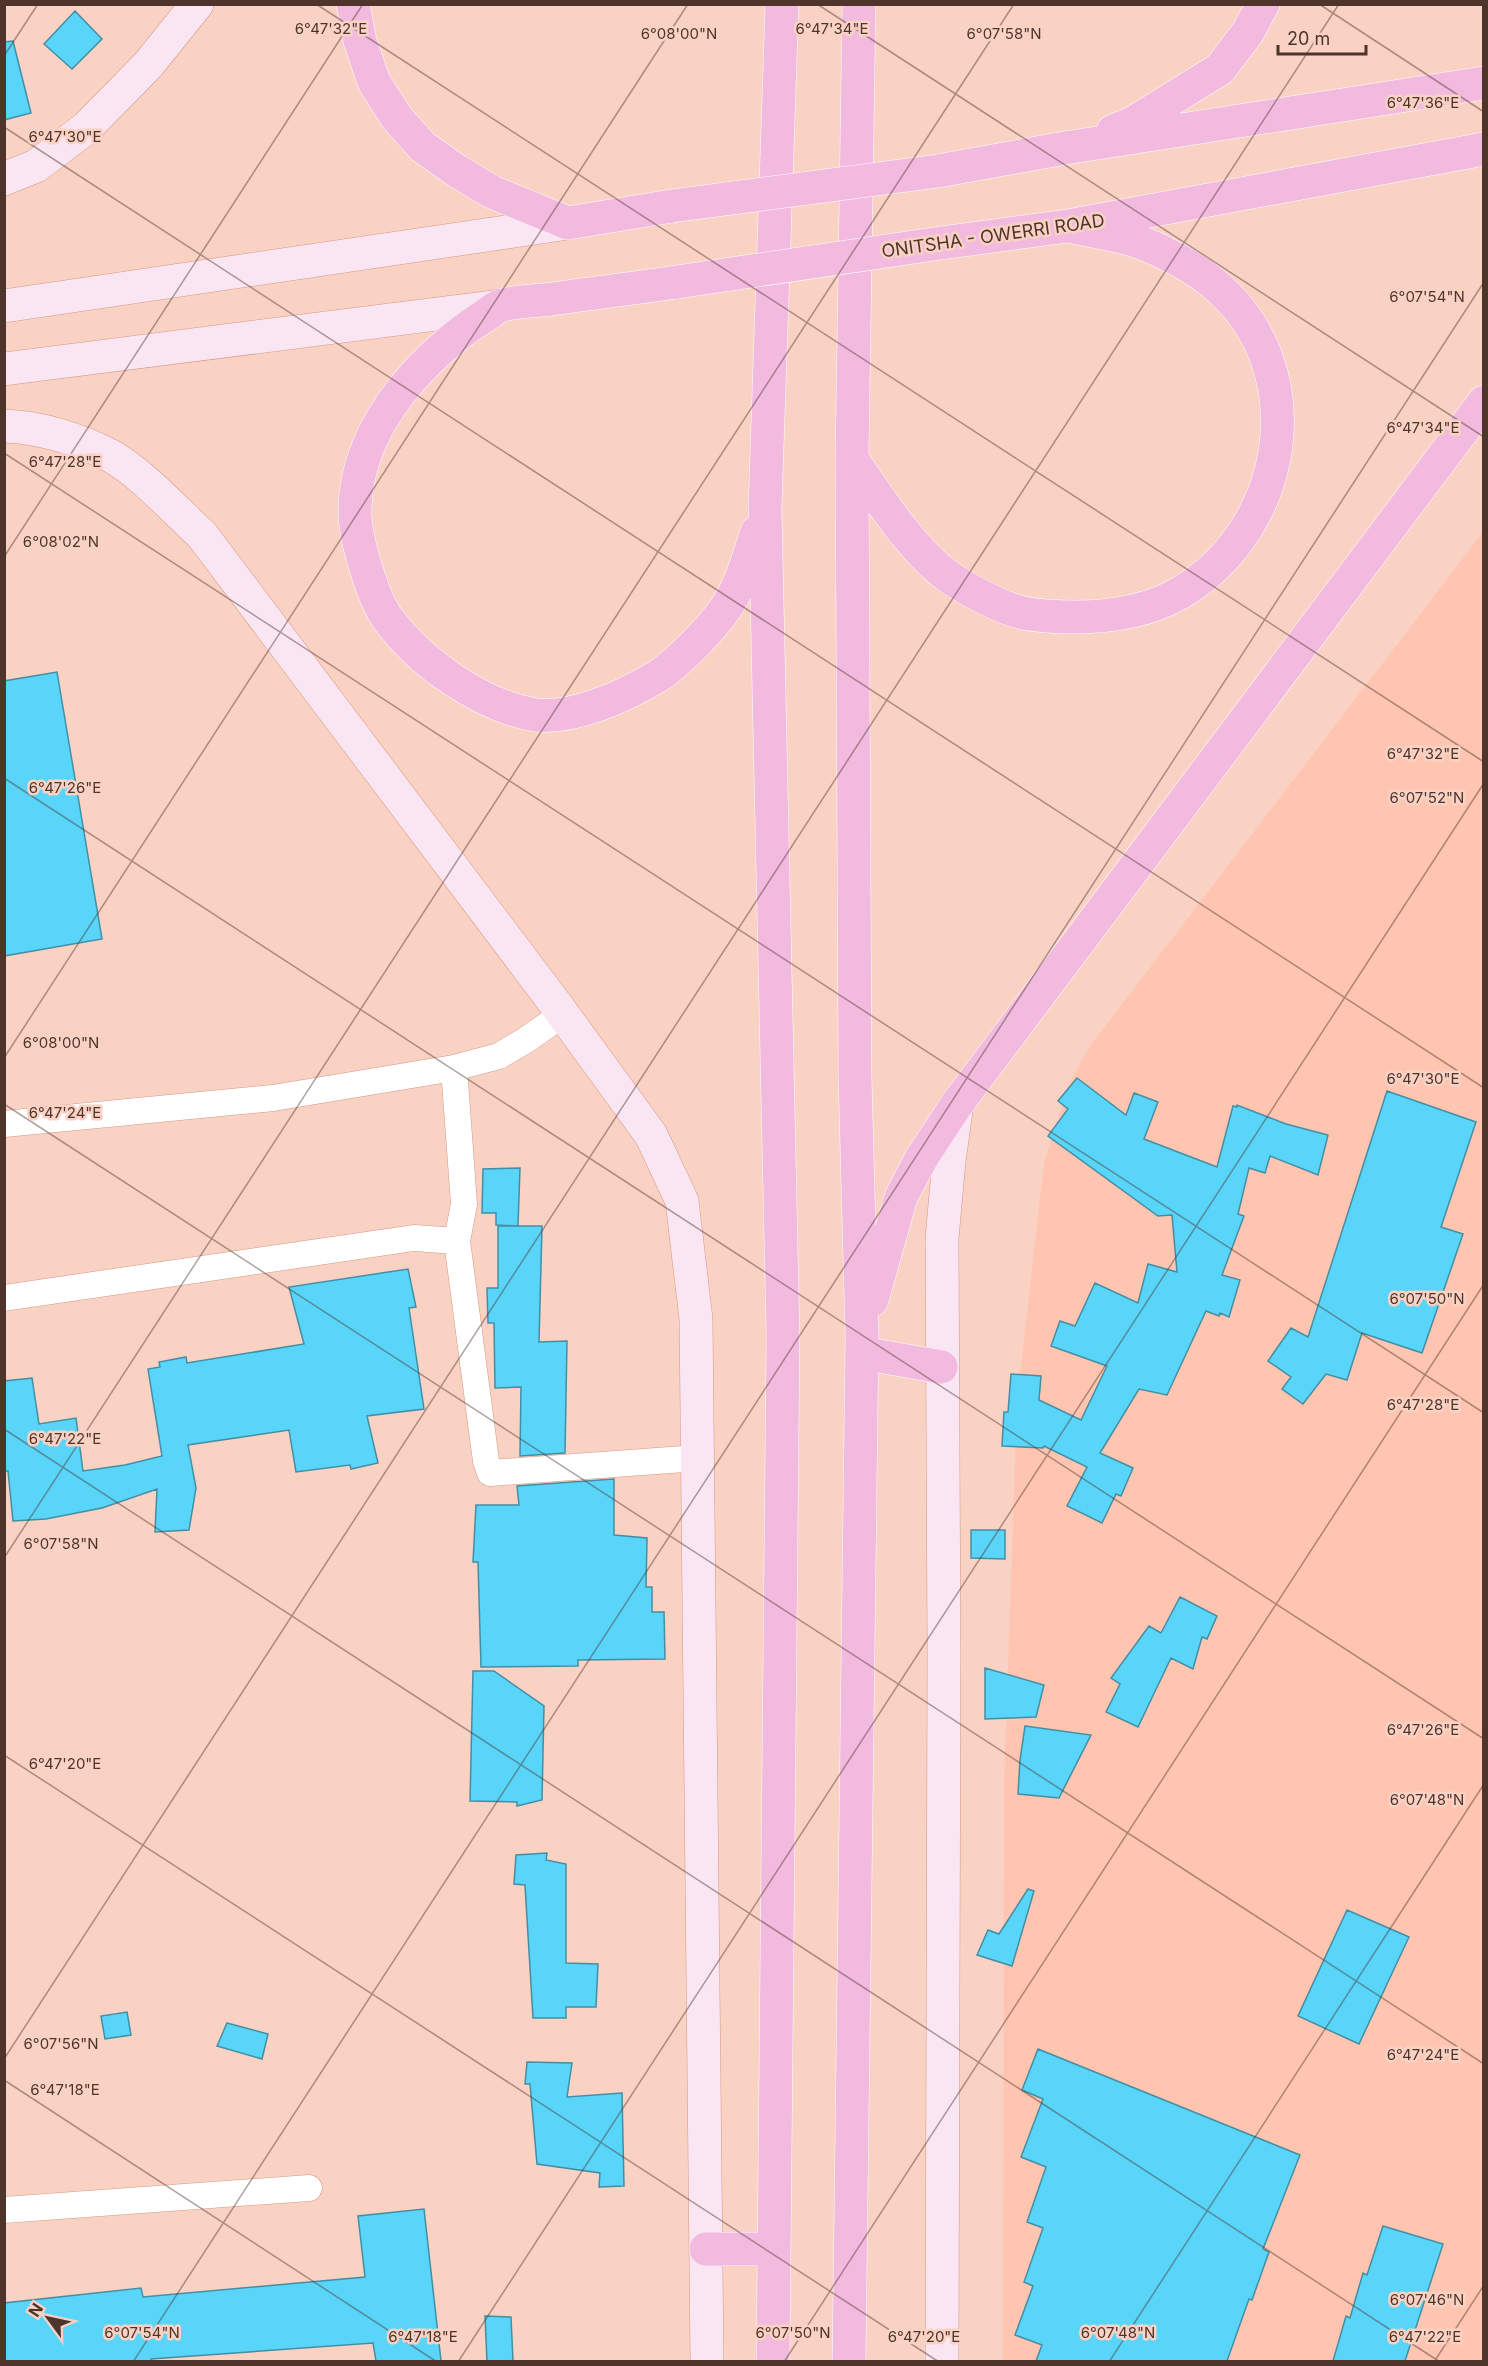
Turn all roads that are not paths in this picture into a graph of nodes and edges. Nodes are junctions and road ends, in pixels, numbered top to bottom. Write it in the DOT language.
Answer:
graph roads {
  1 [pos="198,4"];
  2 [pos="353,4"];
  3 [pos="770,4"];
  4 [pos="782,4"];
  5 [pos="859,4"];
  6 [pos="1263,4"];
  7 [pos="781,72"];
  8 [pos="1484,83"];
  9 [pos="1065,148"];
  10 [pos="1484,149"];
  11 [pos="4,179"];
  12 [pos="568,223"];
  13 [pos="1068,226"];
  14 [pos="4,306"];
  15 [pos="500,306"];
  16 [pos="4,369"];
  17 [pos="1484,402"];
  18 [pos="4,426"];
  19 [pos="852,459"];
  20 [pos="765,508"];
  21 [pos="563,1014"];
  22 [pos="454,1068"];
  23 [pos="957,1104"];
  24 [pos="4,1124"];
  25 [pos="457,1241"];
  26 [pos="4,1298"];
  27 [pos="862,1345"];
  28 [pos="941,1367"];
  29 [pos="698,1458"];
  30 [pos="309,2188"];
  31 [pos="4,2210"];
  32 [pos="706,2249"];
  33 [pos="774,2249"];
  34 [pos="706,2361"];
  35 [pos="773,2361"];
  36 [pos="849,2361"];
  37 [pos="942,2361"];
  1 -- 11 [label="main road"];
  2 -- 12 [label="highway"];
  3 -- 7 [label="highway"];
  4 -- 7 [label="highway"];
  5 -- 19 [label="highway"];
  6 -- 9 [label="highway"];
  7 -- 20 [label="highway"];
  8 -- 9 [label="highway"];
  9 -- 12 [label="highway, bridge"];
  10 -- 13 [label="highway, ONITSHA - OWERRI ROAD"];
  12 -- 14 [label="main road"];
  13 -- 15 [label="highway, ONITSHA - OWERRI ROAD, bridge"];
  13 -- 19 [label="highway"];
  15 -- 16 [label="main road"];
  15 -- 20 [label="highway"];
  17 -- 23 [label="highway"];
  18 -- 21 [label="main road"];
  19 -- 27 [label="highway"];
  20 -- 33 [label="highway"];
  21 -- 22 [label="street"];
  21 -- 29 [label="main road"];
  22 -- 24 [label="street"];
  22 -- 25 [label="street"];
  23 -- 27 [label="highway"];
  23 -- 28 [label="main road"];
  25 -- 26 [label="street"];
  25 -- 29 [label="street"];
  27 -- 28 [label="highway"];
  27 -- 36 [label="highway"];
  28 -- 37 [label="main road"];
  29 -- 32 [label="main road"];
  30 -- 31 [label="street"];
  32 -- 33 [label="highway"];
  32 -- 34 [label="main road"];
  33 -- 35 [label="highway"];
}
